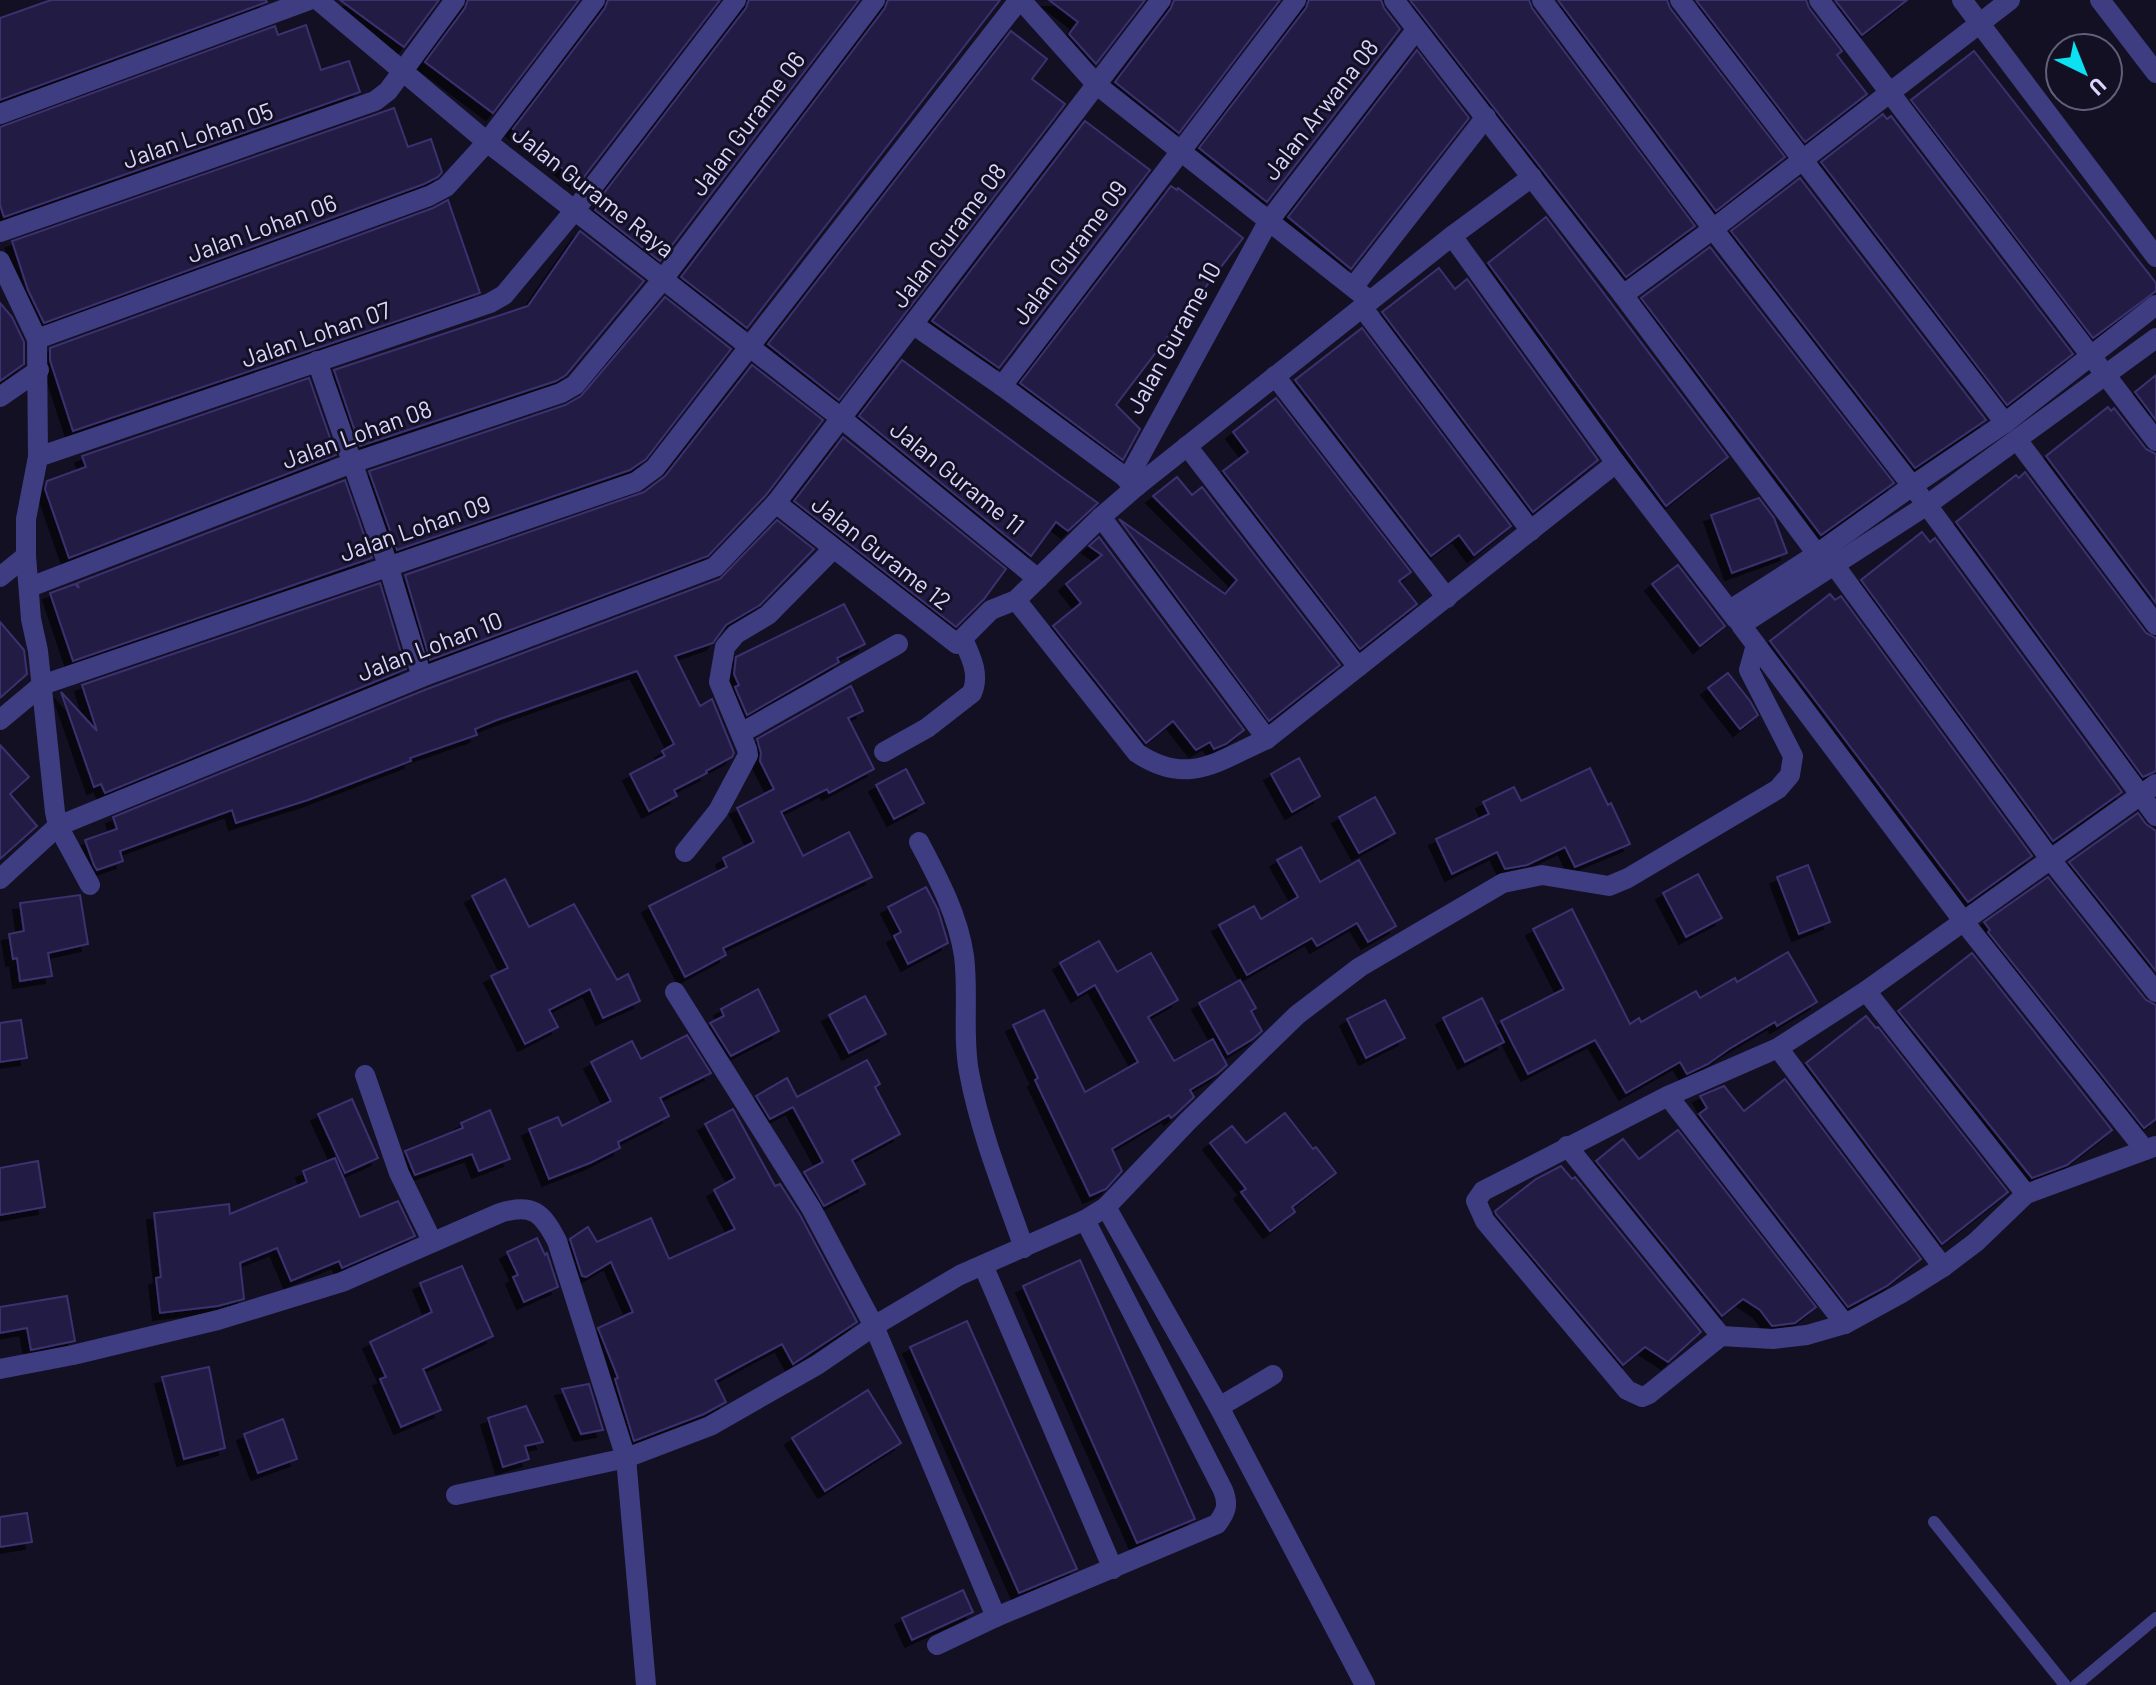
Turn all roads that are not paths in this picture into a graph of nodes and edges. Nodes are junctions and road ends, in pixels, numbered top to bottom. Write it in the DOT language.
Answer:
graph roads {
  1 [pos="309,0"];
  2 [pos="318,0"];
  3 [pos="455,0"];
  4 [pos="595,0"];
  5 [pos="736,0"];
  6 [pos="875,0"];
  7 [pos="1020,0"];
  8 [pos="1161,0"];
  9 [pos="1296,0"];
  10 [pos="1394,0"];
  11 [pos="1542,0"];
  12 [pos="1680,0"];
  13 [pos="1819,0"];
  14 [pos="1962,0"];
  15 [pos="2010,0"];
  16 [pos="2100,0"];
  17 [pos="1980,22"];
  18 [pos="1416,30"];
  19 [pos="402,71"];
  20 [pos="2156,73"];
  21 [pos="1097,85"];
  22 [pos="1890,91"];
  23 [pos="0,114"];
  24 [pos="1486,117"];
  25 [pos="487,142"];
  26 [pos="1180,152"];
  27 [pos="1803,158"];
  28 [pos="1532,177"];
  29 [pos="575,210"];
  30 [pos="1268,222"];
  31 [pos="1713,229"];
  32 [pos="0,232"];
  33 [pos="1452,236"];
  34 [pos="2156,257"];
  35 [pos="0,261"];
  36 [pos="663,279"];
  37 [pos="1354,286"];
  38 [pos="1623,295"];
  39 [pos="1366,304"];
  40 [pos="2156,305"];
  41 [pos="914,325"];
  42 [pos="2156,338"];
  43 [pos="37,339"];
  44 [pos="749,345"];
  45 [pos="2090,357"];
  46 [pos="317,361"];
  47 [pos="39,370"];
  48 [pos="1275,376"];
  49 [pos="2106,377"];
  50 [pos="1002,386"];
  51 [pos="0,397"];
  52 [pos="841,418"];
  53 [pos="2005,423"];
  54 [pos="2018,441"];
  55 [pos="2156,441"];
  56 [pos="1187,446"];
  57 [pos="38,457"];
  58 [pos="352,463"];
  59 [pos="1616,463"];
  60 [pos="1132,483"];
  61 [pos="1912,486"];
  62 [pos="776,503"];
  63 [pos="1927,505"];
  64 [pos="1101,517"];
  65 [pos="1531,531"];
  66 [pos="833,549"];
  67 [pos="1817,554"];
  68 [pos="26,556"];
  69 [pos="388,565"];
  70 [pos="1835,566"];
  71 [pos="0,577"];
  72 [pos="1038,579"];
  73 [pos="30,587"];
  74 [pos="1447,598"];
  75 [pos="1016,600"];
  76 [pos="1735,618"];
  77 [pos="2156,625"];
  78 [pos="959,641"];
  79 [pos="898,644"];
  80 [pos="1756,645"];
  81 [pos="1358,667"];
  82 [pos="422,677"];
  83 [pos="42,685"];
  84 [pos="0,720"];
  85 [pos="741,733"];
  86 [pos="1267,739"];
  87 [pos="884,752"];
  88 [pos="2148,790"];
  89 [pos="2156,816"];
  90 [pos="58,826"];
  91 [pos="919,842"];
  92 [pos="685,852"];
  93 [pos="2051,860"];
  94 [pos="0,879"];
  95 [pos="90,885"];
  96 [pos="1964,922"];
  97 [pos="1866,991"];
  98 [pos="675,992"];
  99 [pos="2156,992"];
  100 [pos="1778,1048"];
  101 [pos="365,1075"];
  102 [pos="1668,1096"];
  103 [pos="1567,1146"];
  104 [pos="2150,1148"];
  105 [pos="2026,1194"];
  106 [pos="1106,1207"];
  107 [pos="1085,1220"];
  108 [pos="432,1241"];
  109 [pos="1024,1248"];
  110 [pos="983,1265"];
  111 [pos="1943,1267"];
  112 [pos="1845,1324"];
  113 [pos="874,1326"];
  114 [pos="1721,1336"];
  115 [pos="0,1369"];
  116 [pos="1273,1375"];
  117 [pos="1219,1407"];
  118 [pos="626,1458"];
  119 [pos="456,1495"];
  120 [pos="1934,1522"];
  121 [pos="1113,1569"];
  122 [pos="996,1617"];
  123 [pos="2156,1618"];
  124 [pos="937,1645"];
  125 [pos="646,1685"];
  126 [pos="1365,1685"];
  127 [pos="2065,1685"];
  128 [pos="2076,1685"];
  1 -- 23 [label="street"];
  2 -- 19 [label="street, Jalan Gurame Raya"];
  3 -- 19 [label="street, Jalan Lohan 05"];
  4 -- 25 [label="street, Jalan Lohan 06"];
  5 -- 29 [label="street, Jalan Lohan 07"];
  6 -- 36 [label="street, Jalan Gurame 06"];
  7 -- 21 [label="street"];
  7 -- 44 [label="street, Jalan Lohan 09"];
  8 -- 21 [label="street, Jalan Gurame 08"];
  9 -- 26 [label="street, Jalan Gurame 09"];
  10 -- 18 [label="street"];
  11 -- 31 [label="street"];
  12 -- 27 [label="street"];
  13 -- 22 [label="street"];
  14 -- 17 [label="street"];
  15 -- 17 [label="street"];
  16 -- 20 [label="street"];
  17 -- 22 [label="street"];
  17 -- 34 [label="street"];
  18 -- 24 [label="street"];
  18 -- 30 [label="street, Jalan Arwana 08"];
  19 -- 25 [label="street, Jalan Gurame Raya"];
  19 -- 32 [label="street, Jalan Lohan 05"];
  21 -- 26 [label="street"];
  21 -- 41 [label="street, Jalan Gurame 08"];
  22 -- 27 [label="street"];
  22 -- 45 [label="street"];
  24 -- 28 [label="street"];
  24 -- 37 [label="street"];
  25 -- 29 [label="street, Jalan Gurame Raya"];
  25 -- 43 [label="street, Jalan Lohan 06"];
  26 -- 30 [label="street"];
  26 -- 50 [label="street, Jalan Gurame 09"];
  27 -- 31 [label="street"];
  27 -- 53 [label="street"];
  28 -- 33 [label="street"];
  28 -- 38 [label="street"];
  29 -- 36 [label="street, Jalan Gurame Raya"];
  29 -- 46 [label="street, Jalan Lohan 07"];
  30 -- 37 [label="street"];
  30 -- 60 [label="street, Jalan Gurame 10"];
  31 -- 38 [label="street"];
  31 -- 61 [label="street"];
  33 -- 39 [label="street"];
  33 -- 59 [label="street"];
  35 -- 43 [label="street"];
  36 -- 44 [label="street, Jalan Gurame Raya"];
  36 -- 58 [label="street, Jalan Lohan 08"];
  37 -- 39 [label="street"];
  38 -- 67 [label="street"];
  39 -- 48 [label="street"];
  39 -- 65 [label="street"];
  40 -- 45 [label="street"];
  41 -- 50 [label="street"];
  41 -- 52 [label="street, Jalan Gurame 08"];
  42 -- 49 [label="street"];
  43 -- 47 [label="street"];
  44 -- 52 [label="street, Jalan Gurame Raya"];
  44 -- 69 [label="street, Jalan Lohan 09"];
  45 -- 49 [label="street"];
  45 -- 53 [label="street"];
  46 -- 57 [label="street, Jalan Lohan 07"];
  46 -- 58 [label="street"];
  47 -- 51 [label="street"];
  47 -- 57 [label="street"];
  48 -- 56 [label="street"];
  48 -- 74 [label="street"];
  49 -- 54 [label="street"];
  49 -- 55 [label="street"];
  50 -- 60 [label="street"];
  52 -- 62 [label="street, Jalan Lohan 10"];
  52 -- 72 [label="street, Jalan Gurame 11"];
  53 -- 61 [label="street"];
  54 -- 63 [label="street"];
  54 -- 77 [label="street"];
  56 -- 60 [label="street"];
  56 -- 81 [label="street"];
  57 -- 68 [label="street"];
  58 -- 69 [label="street"];
  58 -- 73 [label="street, Jalan Lohan 08"];
  59 -- 65 [label="street"];
  59 -- 76 [label="street"];
  60 -- 64 [label="street"];
  61 -- 63 [label="street"];
  61 -- 67 [label="street"];
  62 -- 66 [label="street, Jalan Gurame 12"];
  62 -- 82 [label="street, Jalan Lohan 10"];
  63 -- 70 [label="street"];
  63 -- 88 [label="street"];
  64 -- 72 [label="street"];
  64 -- 86 [label="street"];
  65 -- 74 [label="street"];
  66 -- 78 [label="street, Jalan Gurame 12"];
  66 -- 85 [label="street"];
  67 -- 76 [label="street"];
  68 -- 71 [label="street"];
  68 -- 73 [label="street"];
  69 -- 82 [label="street"];
  69 -- 83 [label="street, Jalan Lohan 09"];
  70 -- 76 [label="street"];
  70 -- 93 [label="street"];
  72 -- 75 [label="street"];
  73 -- 83 [label="street"];
  74 -- 81 [label="street"];
  75 -- 78 [label="street"];
  75 -- 86 [label="street"];
  76 -- 80 [label="street"];
  78 -- 87 [label="street"];
  79 -- 85 [label="street"];
  80 -- 96 [label="street"];
  80 -- 106 [label="street"];
  81 -- 86 [label="street"];
  82 -- 90 [label="street, Jalan Lohan 10"];
  83 -- 84 [label="street"];
  83 -- 90 [label="street"];
  85 -- 92 [label="street"];
  88 -- 89 [label="street"];
  88 -- 93 [label="street"];
  90 -- 94 [label="street, Jalan Lohan 10"];
  90 -- 95 [label="street"];
  91 -- 109 [label="street"];
  93 -- 96 [label="street"];
  93 -- 99 [label="street"];
  96 -- 97 [label="street"];
  96 -- 104 [label="street"];
  97 -- 100 [label="street"];
  97 -- 105 [label="street"];
  98 -- 113 [label="street"];
  100 -- 102 [label="street"];
  100 -- 111 [label="street"];
  101 -- 108 [label="street"];
  102 -- 103 [label="street"];
  102 -- 112 [label="street"];
  103 -- 114 [label="street"];
  103 -- 114 [label="street"];
  104 -- 105 [label="street"];
  105 -- 111 [label="street"];
  106 -- 107 [label="street"];
  106 -- 117 [label="street"];
  107 -- 109 [label="street"];
  107 -- 121 [label="street"];
  108 -- 115 [label="street"];
  108 -- 118 [label="street"];
  109 -- 110 [label="street"];
  110 -- 113 [label="street"];
  110 -- 121 [label="street"];
  111 -- 112 [label="street"];
  112 -- 114 [label="street"];
  113 -- 118 [label="street"];
  113 -- 122 [label="street"];
  116 -- 117 [label="street"];
  117 -- 126 [label="street"];
  118 -- 119 [label="street"];
  118 -- 125 [label="street"];
  120 -- 127 [label="lane"];
  121 -- 122 [label="street"];
  122 -- 124 [label="street"];
  123 -- 128 [label="lane"];
}
